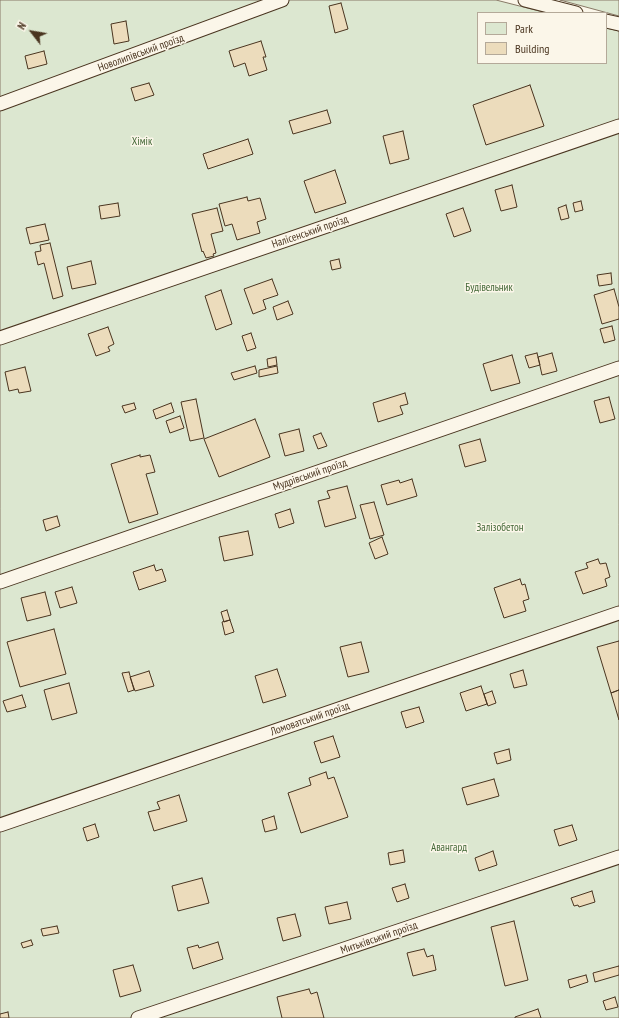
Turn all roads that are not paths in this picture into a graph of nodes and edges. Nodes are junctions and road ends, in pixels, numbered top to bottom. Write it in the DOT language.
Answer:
graph roads {
  1 [pos="282,0"];
  2 [pos="525,0"];
  3 [pos="572,12"];
  4 [pos="607,21"];
  5 [pos="619,24"];
  6 [pos="0,104"];
  7 [pos="619,126"];
  8 [pos="0,338"];
  9 [pos="619,368"];
  10 [pos="0,582"];
  11 [pos="619,613"];
  12 [pos="0,825"];
  13 [pos="619,857"];
  14 [pos="138,1018"];
  1 -- 6 [label="lane, Новолипівський проїзд"];
  2 -- 3 [label="lane"];
  4 -- 5 [label="lane"];
  7 -- 8 [label="lane, Налісенський проїзд"];
  9 -- 10 [label="lane, Мудрівський проїзд"];
  11 -- 12 [label="lane, Ломоватський проїзд"];
  13 -- 14 [label="lane, Митьківський проїзд"];
}
